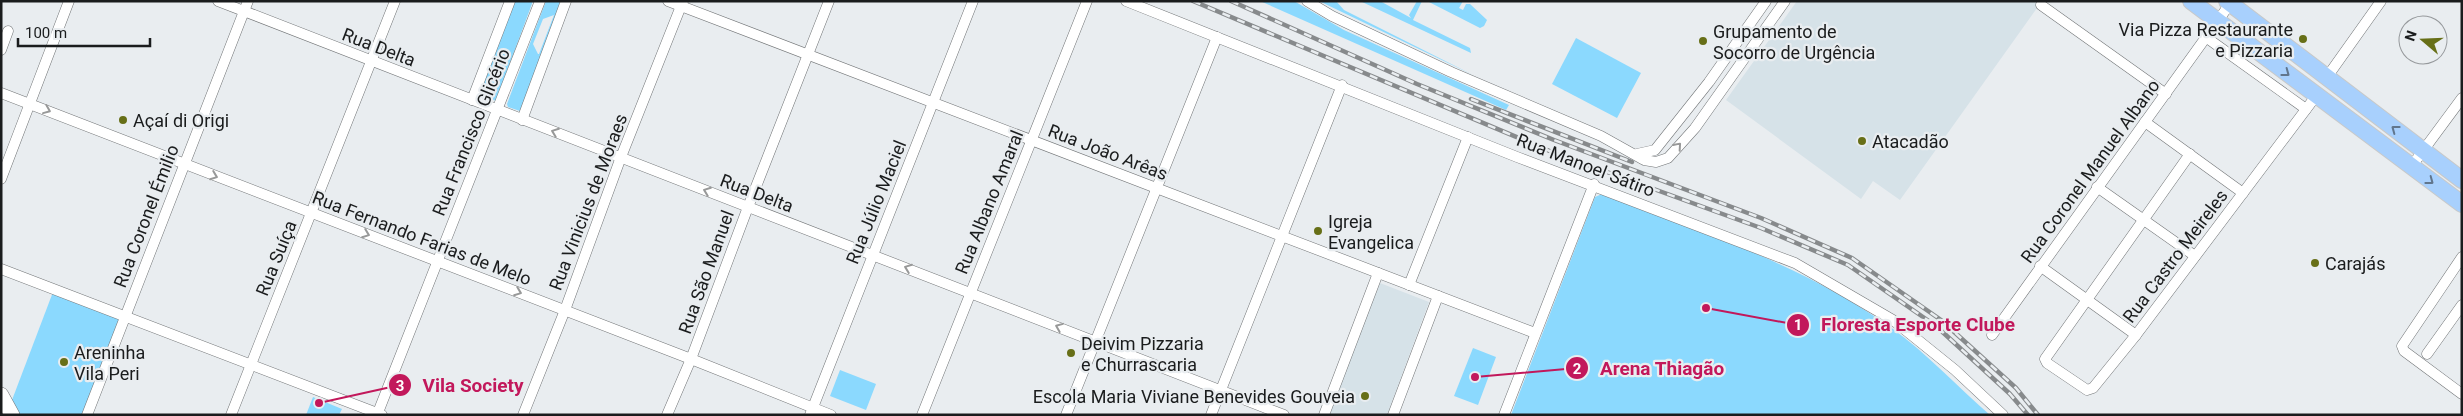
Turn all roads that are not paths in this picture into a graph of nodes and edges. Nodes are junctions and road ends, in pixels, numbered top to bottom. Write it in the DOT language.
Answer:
graph roads {
  1 [pos="69,1"];
  2 [pos="218,1"];
  3 [pos="248,1"];
  4 [pos="395,1"];
  5 [pos="510,1"];
  6 [pos="540,1"];
  7 [pos="566,1"];
  8 [pos="668,1"];
  9 [pos="829,1"];
  10 [pos="973,1"];
  11 [pos="1086,1"];
  12 [pos="1126,1"];
  13 [pos="1307,1"];
  14 [pos="1766,1"];
  15 [pos="1785,1"];
  16 [pos="2191,1"];
  17 [pos="2381,1"];
  18 [pos="2230,2"];
  19 [pos="682,4"];
  20 [pos="2041,6"];
  21 [pos="244,12"];
  22 [pos="2218,22"];
  23 [pos="8,31"];
  24 [pos="1217,37"];
  25 [pos="2207,38"];
  26 [pos="1,50"];
  27 [pos="809,53"];
  28 [pos="371,61"];
  29 [pos="2327,77"];
  30 [pos="1709,82"];
  31 [pos="1342,85"];
  32 [pos="1721,91"];
  33 [pos="1,93"];
  34 [pos="2166,94"];
  35 [pos="2316,96"];
  36 [pos="2462,98"];
  37 [pos="472,100"];
  38 [pos="934,101"];
  39 [pos="30,103"];
  40 [pos="497,110"];
  41 [pos="2306,110"];
  42 [pos="522,120"];
  43 [pos="2144,122"];
  44 [pos="1468,137"];
  45 [pos="1032,139"];
  46 [pos="2423,150"];
  47 [pos="1637,154"];
  48 [pos="2190,154"];
  49 [pos="621,157"];
  50 [pos="183,164"];
  51 [pos="2411,167"];
  52 [pos="1,179"];
  53 [pos="2462,180"];
  54 [pos="1594,184"];
  55 [pos="2097,187"];
  56 [pos="1157,189"];
  57 [pos="2243,192"];
  58 [pos="2462,204"];
  59 [pos="748,207"];
  60 [pos="311,213"];
  61 [pos="2143,218"];
  62 [pos="1283,236"];
  63 [pos="872,254"];
  64 [pos="2195,256"];
  65 [pos="2461,259"];
  66 [pos="437,261"];
  67 [pos="2040,266"];
  68 [pos="1,269"];
  69 [pos="1378,273"];
  70 [pos="1409,284"];
  71 [pos="971,293"];
  72 [pos="1438,296"];
  73 [pos="2086,299"];
  74 [pos="2462,305"];
  75 [pos="565,310"];
  76 [pos="126,315"];
  77 [pos="1535,333"];
  78 [pos="1992,335"];
  79 [pos="2136,335"];
  80 [pos="1095,342"];
  81 [pos="2427,354"];
  82 [pos="691,358"];
  83 [pos="251,364"];
  84 [pos="1220,390"];
  85 [pos="2462,394"];
  86 [pos="1,395"];
  87 [pos="811,411"];
  88 [pos="379,414"];
  89 [pos="12,415"];
  90 [pos="87,415"];
  91 [pos="231,415"];
  92 [pos="523,415"];
  93 [pos="667,415"];
  94 [pos="831,415"];
  95 [pos="922,415"];
  96 [pos="1066,415"];
  97 [pos="1211,415"];
  98 [pos="1283,415"];
  99 [pos="1324,415"];
  100 [pos="1393,415"];
  101 [pos="1504,415"];
  102 [pos="2003,415"];
  1 -- 39 [label="street"];
  2 -- 21 [label="street, Rua Delta"];
  3 -- 21 [label="street, Rua Coronel Émilio"];
  4 -- 28 [label="street, Rua Suíça"];
  5 -- 37 [label="street, Rua Francisco Glicério"];
  6 -- 40 [label="street, Rua Francisco Glicério"];
  7 -- 42 [label="street"];
  8 -- 19 [label="street, Rua João Arêas"];
  9 -- 27 [label="street, Rua São Manuel"];
  10 -- 38 [label="street, Rua Júlio Maciel"];
  11 -- 45 [label="street, Rua Albano Amaral"];
  12 -- 24 [label="street, Rua Manoel Sátiro"];
  13 -- 47 [label="street"];
  14 -- 30 [label="street"];
  15 -- 32 [label="street"];
  16 -- 22 [label="main road"];
  17 -- 29 [label="street"];
  18 -- 22 [label="street, Rua Coronel Manuel Albano"];
  18 -- 29 [label="main road"];
  19 -- 27 [label="street, Rua João Arêas"];
  19 -- 49 [label="street, Rua Vinicius de Moraes"];
  20 -- 34 [label="street"];
  21 -- 28 [label="street, Rua Delta"];
  21 -- 50 [label="street, Rua Coronel Émilio"];
  22 -- 25 [label="street, Rua Coronel Manuel Albano"];
  22 -- 35 [label="main road, one-way"];
  23 -- 26 [label="street"];
  24 -- 31 [label="street, Rua Manoel Sátiro"];
  24 -- 56 [label="street"];
  25 -- 34 [label="street, Rua Coronel Manuel Albano"];
  25 -- 41 [label="street"];
  27 -- 38 [label="street, Rua João Arêas"];
  27 -- 59 [label="street, Rua São Manuel"];
  28 -- 37 [label="street, Rua Delta"];
  28 -- 60 [label="street, Rua Suíça"];
  46 -- 29 [label="main road, one-way"];
  30 -- 32 [label="street"];
  30 -- 47 [label="street"];
  31 -- 44 [label="street, Rua Manoel Sátiro"];
  31 -- 62 [label="street"];
  47 -- 32 [label="street, one-way"];
  33 -- 39 [label="street, Rua Fernando Farias de Melo"];
  34 -- 43 [label="street, Rua Coronel Manuel Albano"];
  35 -- 41 [label="street, Rua Castro Meireles"];
  35 -- 51 [label="main road"];
  36 -- 46 [label="street"];
  37 -- 40 [label="street, Rua Delta"];
  38 -- 45 [label="street, Rua João Arêas"];
  38 -- 63 [label="street, Rua Júlio Maciel"];
  39 -- 50 [label="street, Rua Fernando Farias de Melo, one-way"];
  39 -- 52 [label="street"];
  40 -- 42 [label="street, Rua Delta"];
  40 -- 66 [label="street, Rua Francisco Glicério"];
  41 -- 57 [label="street, Rua Castro Meireles"];
  49 -- 42 [label="street, Rua Delta, one-way"];
  43 -- 48 [label="street"];
  43 -- 55 [label="street, Rua Coronel Manuel Albano"];
  44 -- 54 [label="street, Rua Manoel Sátiro"];
  44 -- 70 [label="street"];
  45 -- 56 [label="street, Rua João Arêas"];
  45 -- 71 [label="street, Rua Albano Amaral"];
  46 -- 51 [label="street"];
  46 -- 53 [label="main road"];
  48 -- 57 [label="street"];
  48 -- 61 [label="street"];
  59 -- 49 [label="street, Rua Delta, one-way"];
  49 -- 75 [label="street, Rua Vinicius de Moraes"];
  50 -- 60 [label="street, Rua Fernando Farias de Melo, one-way"];
  50 -- 76 [label="street, Rua Coronel Émilio"];
  51 -- 58 [label="main road, one-way"];
  54 -- 77 [label="street"];
  54 -- 102 [label="street, Rua Manoel Sátiro"];
  55 -- 61 [label="street"];
  55 -- 67 [label="street, Rua Coronel Manuel Albano"];
  56 -- 62 [label="street, Rua João Arêas"];
  56 -- 80 [label="street"];
  57 -- 64 [label="street, Rua Castro Meireles"];
  59 -- 63 [label="street, Rua Delta"];
  59 -- 82 [label="street, Rua São Manuel"];
  60 -- 66 [label="street, Rua Fernando Farias de Melo, one-way"];
  60 -- 83 [label="street, Rua Suíça"];
  61 -- 64 [label="street"];
  61 -- 73 [label="street"];
  62 -- 69 [label="street, Rua João Arêas"];
  62 -- 84 [label="street"];
  71 -- 63 [label="street, Rua Delta, one-way"];
  63 -- 87 [label="street, Rua Júlio Maciel"];
  64 -- 79 [label="street, Rua Castro Meireles"];
  65 -- 85 [label="street"];
  66 -- 75 [label="street, Rua Fernando Farias de Melo, one-way"];
  66 -- 88 [label="street, Rua Francisco Glicério"];
  67 -- 73 [label="street"];
  67 -- 78 [label="street, Rua Coronel Manuel Albano"];
  68 -- 76 [label="street"];
  69 -- 70 [label="street, Rua João Arêas"];
  69 -- 99 [label="street"];
  70 -- 72 [label="street, Rua João Arêas"];
  80 -- 71 [label="street, Rua Delta, one-way"];
  71 -- 95 [label="street, Rua Albano Amaral"];
  72 -- 77 [label="street, Rua João Arêas"];
  72 -- 100 [label="street"];
  73 -- 79 [label="street"];
  73 -- 79 [label="street, Rua Castro Meireles"];
  74 -- 81 [label="street"];
  75 -- 82 [label="street, Rua Fernando Farias de Melo"];
  75 -- 92 [label="street, Rua Vinicius de Moraes"];
  76 -- 83 [label="street"];
  76 -- 90 [label="street, Rua Coronel Émilio"];
  77 -- 101 [label="street"];
  80 -- 84 [label="street, Rua Delta"];
  80 -- 96 [label="street"];
  82 -- 87 [label="street, Rua Fernando Farias de Melo"];
  82 -- 93 [label="street, Rua São Manuel"];
  83 -- 88 [label="street"];
  83 -- 91 [label="street, Rua Suíça"];
  84 -- 97 [label="street"];
  84 -- 98 [label="street, Rua Delta"];
  86 -- 89 [label="main road"];
  87 -- 94 [label="street, Rua Fernando Farias de Melo"];
}
